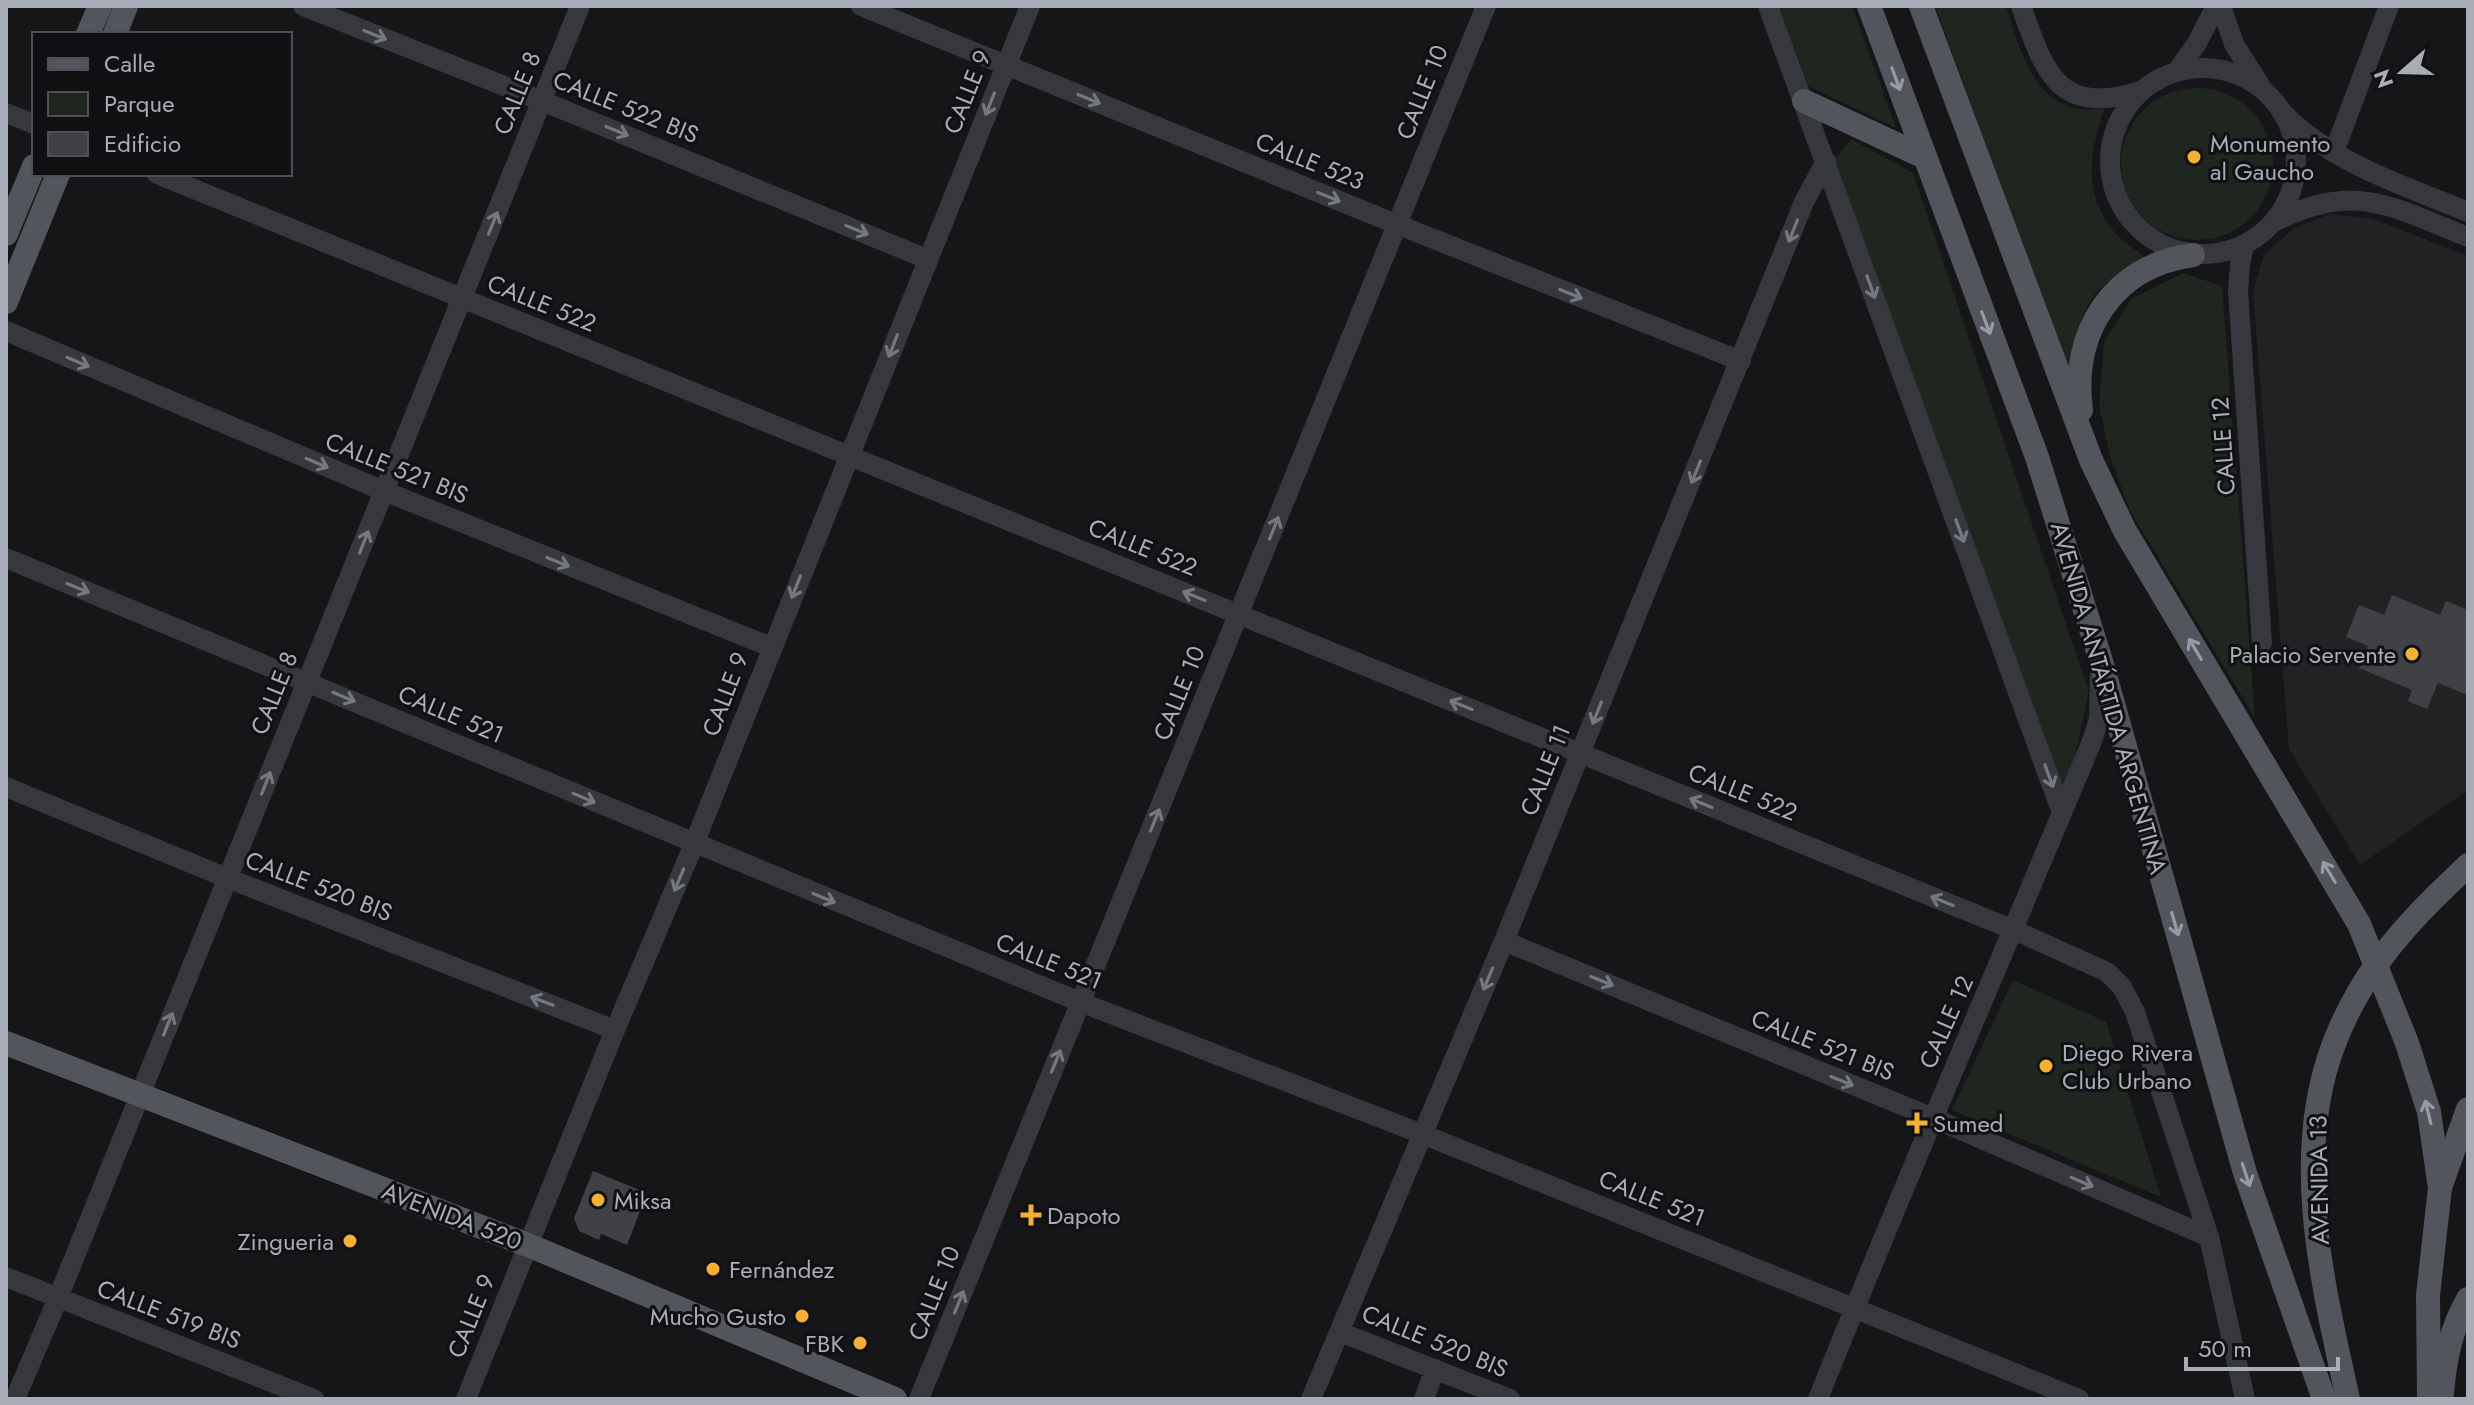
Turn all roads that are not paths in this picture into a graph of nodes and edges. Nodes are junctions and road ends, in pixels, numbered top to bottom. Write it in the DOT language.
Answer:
graph roads {
  1 [pos="100,6"];
  2 [pos="126,6"];
  3 [pos="303,6"];
  4 [pos="580,6"];
  5 [pos="861,6"];
  6 [pos="1030,6"];
  7 [pos="1486,6"];
  8 [pos="1768,6"];
  9 [pos="1869,6"];
  10 [pos="1921,6"];
  11 [pos="2021,6"];
  12 [pos="2218,6"];
  13 [pos="2389,6"];
  14 [pos="89,32"];
  15 [pos="116,32"];
  16 [pos="1006,65"];
  17 [pos="2177,71"];
  18 [pos="2262,89"];
  19 [pos="2141,91"];
  20 [pos="542,101"];
  21 [pos="1804,101"];
  22 [pos="2283,112"];
  23 [pos="6,113"];
  24 [pos="32,123"];
  25 [pos="2334,152"];
  26 [pos="1924,157"];
  27 [pos="1826,161"];
  28 [pos="32,171"];
  29 [pos="57,176"];
  30 [pos="162,176"];
  31 [pos="2468,212"];
  32 [pos="2276,221"];
  33 [pos="1396,224"];
  34 [pos="6,234"];
  35 [pos="2468,237"];
  36 [pos="2244,246"];
  37 [pos="2193,255"];
  38 [pos="927,259"];
  39 [pos="462,298"];
  40 [pos="6,302"];
  41 [pos="6,331"];
  42 [pos="1741,361"];
  43 [pos="850,456"];
  44 [pos="2091,460"];
  45 [pos="384,491"];
  46 [pos="6,558"];
  47 [pos="1239,615"];
  48 [pos="2262,643"];
  49 [pos="771,647"];
  50 [pos="2101,661"];
  51 [pos="307,682"];
  52 [pos="1580,754"];
  53 [pos="6,787"];
  54 [pos="2062,813"];
  55 [pos="694,844"];
  56 [pos="2468,865"];
  57 [pos="227,878"];
  58 [pos="2014,930"];
  59 [pos="1504,941"];
  60 [pos="1080,1002"];
  61 [pos="615,1030"];
  62 [pos="6,1043"];
  63 [pos="139,1096"];
  64 [pos="2468,1109"];
  65 [pos="1933,1118"];
  66 [pos="1422,1134"];
  67 [pos="2440,1188"];
  68 [pos="2209,1237"];
  69 [pos="528,1245"];
  70 [pos="6,1277"];
  71 [pos="58,1298"];
  72 [pos="2468,1299"];
  73 [pos="1855,1307"];
  74 [pos="1340,1332"];
  75 [pos="1435,1369"];
  76 [pos="15,1399"];
  77 [pos="314,1399"];
  78 [pos="466,1399"];
  79 [pos="895,1399"];
  80 [pos="919,1399"];
  81 [pos="1311,1399"];
  82 [pos="1424,1399"];
  83 [pos="1510,1399"];
  84 [pos="1818,1399"];
  85 [pos="2079,1399"];
  86 [pos="2245,1399"];
  87 [pos="2324,1399"];
  88 [pos="2348,1399"];
  89 [pos="2429,1399"];
  90 [pos="2441,1399"];
  1 -- 14 [label="main road"];
  2 -- 15 [label="main road"];
  3 -- 20 [label="street, CALLE 522 BIS, one-way"];
  4 -- 20 [label="street, CALLE 8"];
  5 -- 16 [label="street, CALLE 523"];
  6 -- 16 [label="street, CALLE 9"];
  7 -- 33 [label="street, CALLE 10"];
  8 -- 21 [label="street"];
  9 -- 26 [label="main road, AVENIDA ANTÁRTIDA ARGENTINA, one-way"];
  10 -- 44 [label="main road"];
  11 -- 19 [label="street"];
  12 -- 17 [label="street"];
  12 -- 18 [label="street"];
  13 -- 25 [label="street"];
  16 -- 33 [label="street, CALLE 523, one-way"];
  16 -- 38 [label="street, CALLE 9, one-way"];
  17 -- 18 [label="street"];
  17 -- 19 [label="street"];
  18 -- 22 [label="street"];
  19 -- 37 [label="street"];
  20 -- 38 [label="street, CALLE 522 BIS, one-way"];
  39 -- 20 [label="street, CALLE 8, one-way"];
  21 -- 26 [label="main road"];
  21 -- 27 [label="street"];
  22 -- 25 [label="street"];
  22 -- 32 [label="street"];
  23 -- 24 [label="street"];
  25 -- 31 [label="street"];
  26 -- 50 [label="main road, AVENIDA ANTÁRTIDA ARGENTINA, one-way"];
  27 -- 42 [label="street, CALLE 11, one-way"];
  27 -- 54 [label="street, one-way"];
  28 -- 34 [label="main road"];
  29 -- 40 [label="main road"];
  30 -- 39 [label="street, CALLE 522"];
  32 -- 35 [label="street"];
  32 -- 36 [label="street"];
  33 -- 42 [label="street, CALLE 523, one-way"];
  47 -- 33 [label="street, CALLE 10, one-way"];
  36 -- 37 [label="street"];
  36 -- 48 [label="street, CALLE 12"];
  37 -- 44 [label="main road"];
  38 -- 43 [label="street, CALLE 9, one-way"];
  39 -- 43 [label="street, CALLE 522"];
  39 -- 45 [label="street, CALLE 8"];
  41 -- 45 [label="street, CALLE 521 BIS, one-way"];
  42 -- 52 [label="street, CALLE 11, one-way"];
  47 -- 43 [label="street, CALLE 522, one-way"];
  43 -- 49 [label="street, CALLE 9, one-way"];
  67 -- 44 [label="main road, one-way"];
  45 -- 49 [label="street, CALLE 521 BIS, one-way"];
  51 -- 45 [label="street, CALLE 8, one-way"];
  46 -- 51 [label="street, CALLE 521, one-way"];
  52 -- 47 [label="street, CALLE 522, one-way"];
  60 -- 47 [label="street, CALLE 10, one-way"];
  49 -- 55 [label="street, CALLE 9"];
  50 -- 54 [label="street, CALLE 12"];
  50 -- 87 [label="main road, AVENIDA ANTÁRTIDA ARGENTINA, one-way"];
  51 -- 55 [label="street, CALLE 521, one-way"];
  57 -- 51 [label="street, CALLE 8, one-way"];
  58 -- 52 [label="street, CALLE 522, one-way"];
  52 -- 59 [label="street, CALLE 11"];
  53 -- 57 [label="street, CALLE 520 BIS"];
  54 -- 58 [label="street, CALLE 12"];
  55 -- 60 [label="street, CALLE 521, one-way"];
  55 -- 61 [label="street, CALLE 9, one-way"];
  56 -- 88 [label="main road, AVENIDA 13, bridge"];
  61 -- 57 [label="street, CALLE 520 BIS, one-way"];
  63 -- 57 [label="street, CALLE 8, one-way"];
  58 -- 65 [label="street, CALLE 12"];
  58 -- 68 [label="street, CALLE 522"];
  59 -- 65 [label="street, CALLE 521 BIS, one-way"];
  59 -- 66 [label="street, CALLE 11, one-way"];
  60 -- 66 [label="street, CALLE 521"];
  80 -- 60 [label="street, CALLE 10, one-way"];
  61 -- 69 [label="street, CALLE 9"];
  62 -- 63 [label="main road, AVENIDA 520"];
  63 -- 69 [label="main road, AVENIDA 520"];
  63 -- 71 [label="street, CALLE 8"];
  64 -- 67 [label="main road"];
  65 -- 68 [label="street, CALLE 521 BIS, one-way"];
  65 -- 73 [label="street, CALLE 12"];
  66 -- 73 [label="street, CALLE 521"];
  66 -- 74 [label="street, CALLE 11"];
  67 -- 89 [label="main road"];
  68 -- 86 [label="street"];
  69 -- 78 [label="street, CALLE 9"];
  69 -- 79 [label="main road, AVENIDA 520"];
  70 -- 71 [label="street, CALLE 519 BIS"];
  71 -- 76 [label="street, CALLE 8"];
  71 -- 77 [label="street, CALLE 519 BIS"];
  72 -- 90 [label="main road"];
  73 -- 84 [label="street, CALLE 12"];
  73 -- 85 [label="street, CALLE 521"];
  74 -- 75 [label="street, CALLE 520 BIS"];
  74 -- 81 [label="street, CALLE 11"];
  75 -- 82 [label="street"];
  75 -- 83 [label="street, CALLE 520 BIS"];
}
